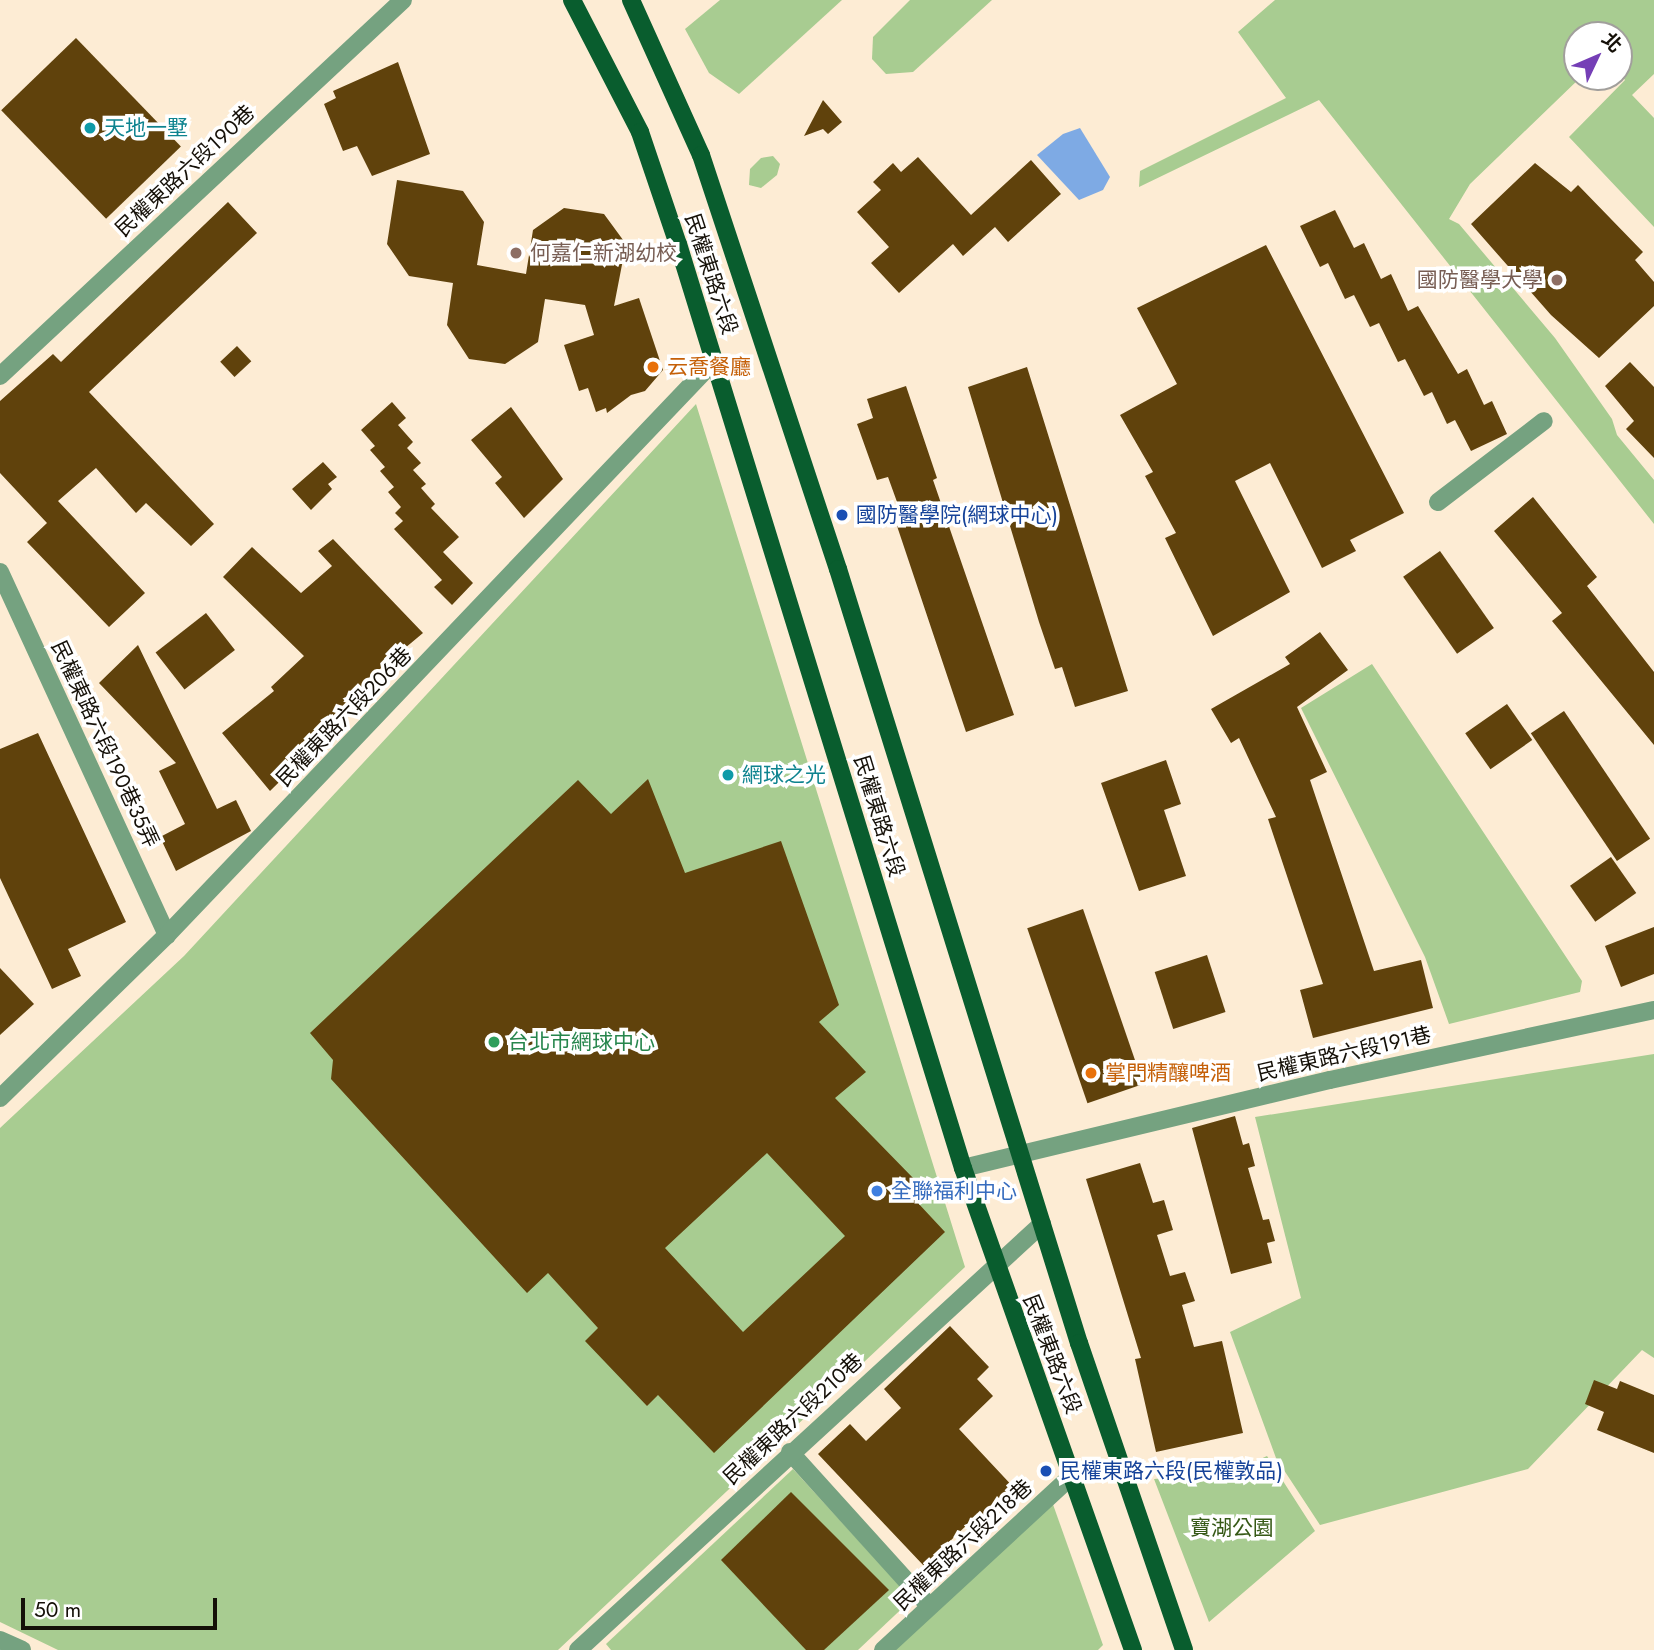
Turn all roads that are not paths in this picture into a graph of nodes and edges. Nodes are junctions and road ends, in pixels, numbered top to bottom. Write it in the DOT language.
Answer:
graph roads {
  1 [pos="403,0"];
  2 [pos="572,0"];
  3 [pos="631,0"];
  4 [pos="715,360"];
  5 [pos="0,376"];
  6 [pos="1544,421"];
  7 [pos="1438,502"];
  8 [pos="0,572"];
  9 [pos="167,935"];
  10 [pos="1654,1010"];
  11 [pos="0,1098"];
  12 [pos="1019,1153"];
  13 [pos="963,1168"];
  14 [pos="1042,1224"];
  15 [pos="995,1263"];
  16 [pos="790,1451"];
  17 [pos="1074,1474"];
  18 [pos="929,1606"];
  19 [pos="0,1640"];
  20 [pos="1128,1647"];
  21 [pos="22,1650"];
  22 [pos="578,1650"];
  23 [pos="883,1650"];
  24 [pos="1184,1650"];
  1 -- 5 [label="street, 民權東路六段190巷"];
  2 -- 4 [label="main road, 民權東路六段"];
  3 -- 12 [label="main road, 民權東路六段"];
  4 -- 9 [label="street, 民權東路六段206巷"];
  4 -- 13 [label="main road, 民權東路六段"];
  6 -- 7 [label="street"];
  8 -- 9 [label="street, 民權東路六段190巷35弄"];
  9 -- 11 [label="street, 民權東路六段206巷"];
  10 -- 12 [label="street, 民權東路六段191巷"];
  12 -- 13 [label="street, 民權東路六段191巷"];
  12 -- 14 [label="main road, 民權東路六段"];
  13 -- 15 [label="main road, 民權東路六段"];
  14 -- 15 [label="street, 民權東路六段210巷"];
  14 -- 24 [label="main road, 民權東路六段"];
  15 -- 16 [label="street, 民權東路六段210巷"];
  15 -- 17 [label="main road, 民權東路六段"];
  16 -- 18 [label="street"];
  16 -- 22 [label="street, 民權東路六段210巷"];
  17 -- 18 [label="street, 民權東路六段218巷"];
  17 -- 20 [label="main road, 民權東路六段"];
  18 -- 23 [label="street, 民權東路六段218巷"];
  19 -- 21 [label="street"];
}
